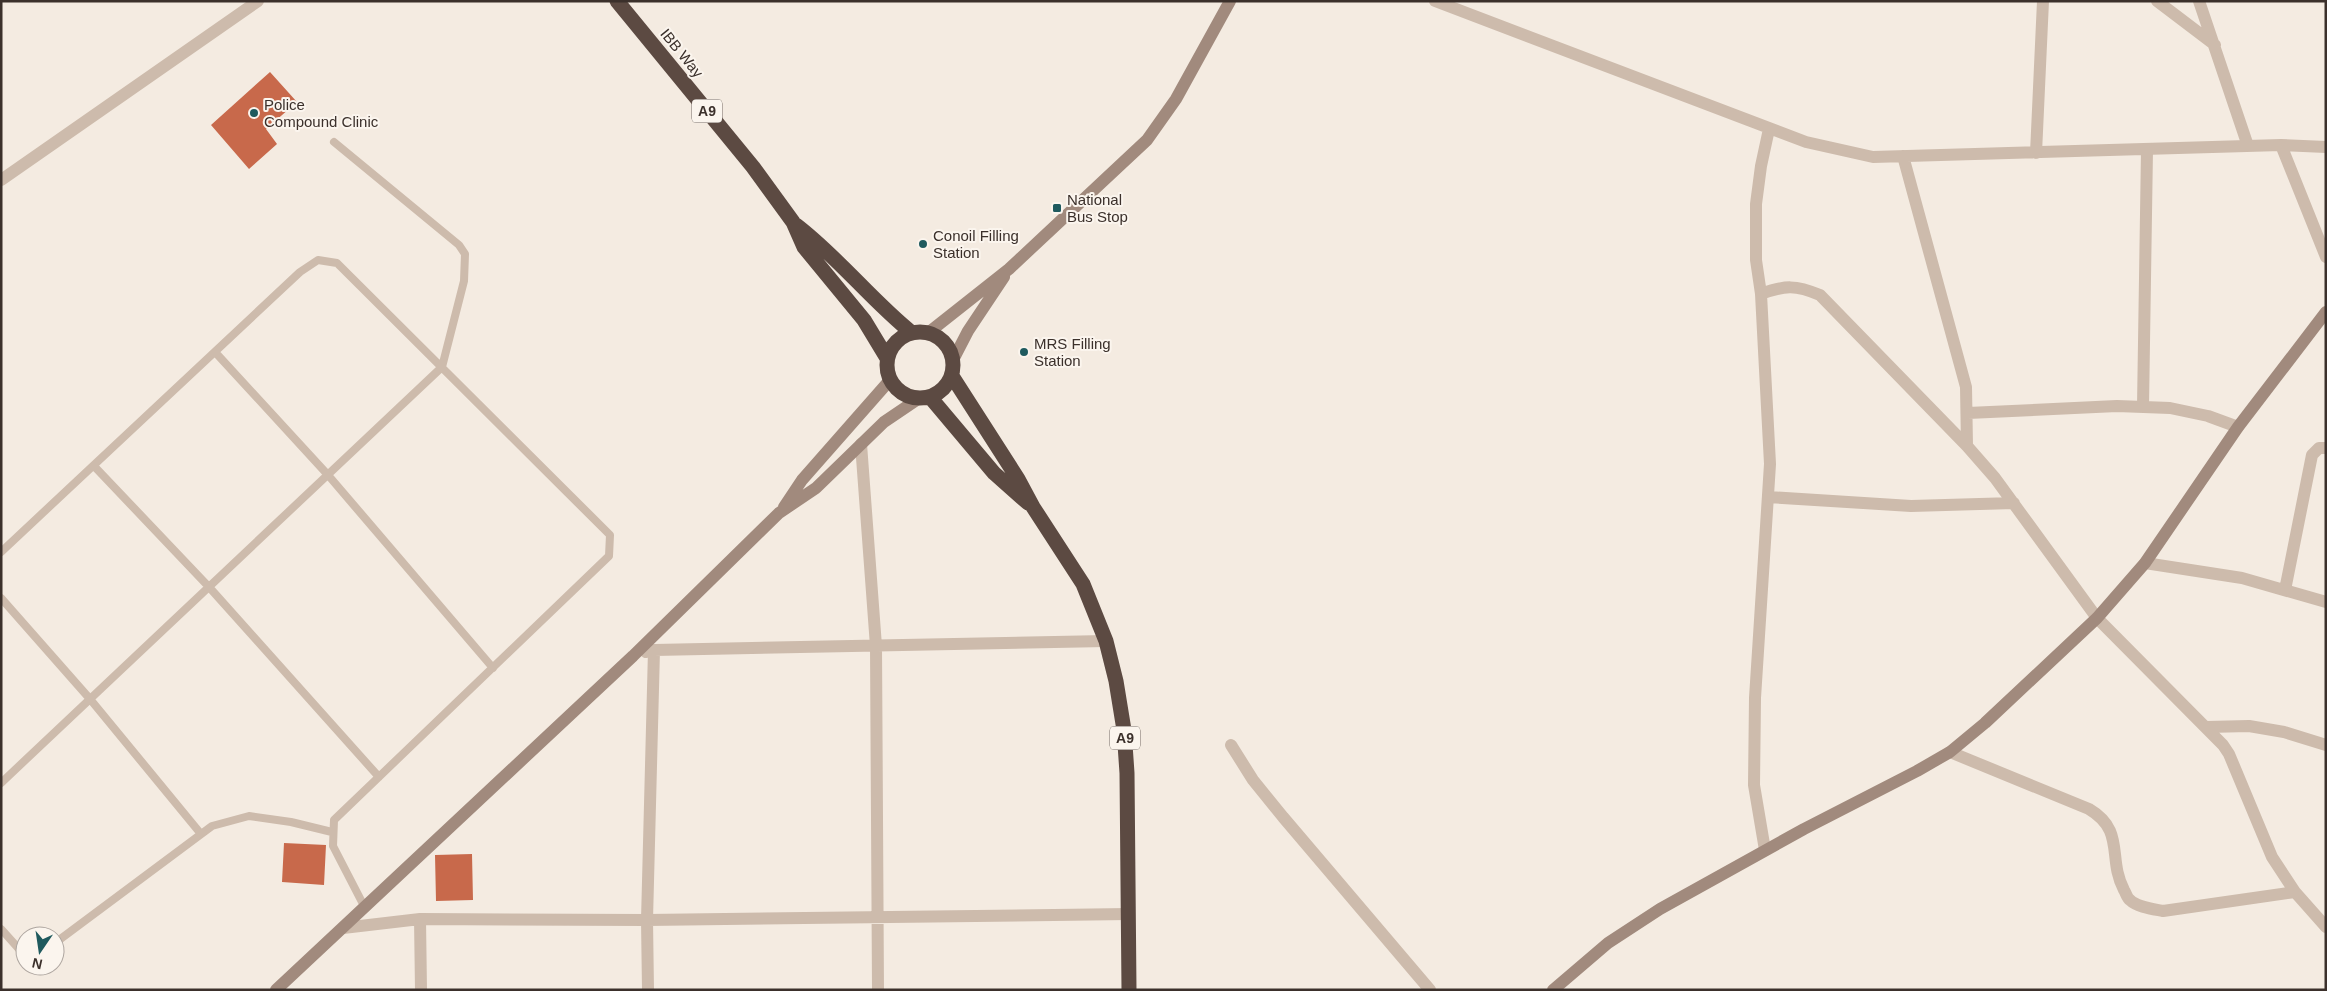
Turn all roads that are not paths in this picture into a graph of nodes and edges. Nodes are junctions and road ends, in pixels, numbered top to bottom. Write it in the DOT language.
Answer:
graph roads {
  1 [pos="258,1"];
  2 [pos="617,1"];
  3 [pos="1230,1"];
  4 [pos="1435,1"];
  5 [pos="2044,1"];
  6 [pos="2158,1"];
  7 [pos="2199,1"];
  8 [pos="2215,45"];
  9 [pos="1770,129"];
  10 [pos="334,142"];
  11 [pos="2281,145"];
  12 [pos="2248,146"];
  13 [pos="2326,147"];
  14 [pos="2147,150"];
  15 [pos="2036,153"];
  16 [pos="1903,156"];
  17 [pos="1,180"];
  18 [pos="793,222"];
  19 [pos="2326,258"];
  20 [pos="1009,269"];
  21 [pos="1761,294"];
  22 [pos="2326,312"];
  23 [pos="912,333"];
  24 [pos="928,333"];
  25 [pos="215,352"];
  26 [pos="887,358"];
  27 [pos="953,360"];
  28 [pos="442,367"];
  29 [pos="952,376"];
  30 [pos="890,380"];
  31 [pos="924,398"];
  32 [pos="2143,407"];
  33 [pos="1968,413"];
  34 [pos="2238,427"];
  35 [pos="861,444"];
  36 [pos="1967,446"];
  37 [pos="2326,448"];
  38 [pos="94,466"];
  39 [pos="328,475"];
  40 [pos="1768,497"];
  41 [pos="2014,503"];
  42 [pos="1032,507"];
  43 [pos="779,513"];
  44 [pos="1,552"];
  45 [pos="2145,563"];
  46 [pos="209,587"];
  47 [pos="2285,590"];
  48 [pos="1,598"];
  49 [pos="2326,602"];
  50 [pos="2097,618"];
  51 [pos="1106,641"];
  52 [pos="876,646"];
  53 [pos="654,650"];
  54 [pos="633,656"];
  55 [pos="493,668"];
  56 [pos="90,700"];
  57 [pos="2207,727"];
  58 [pos="1231,745"];
  59 [pos="2326,745"];
  60 [pos="1950,752"];
  61 [pos="379,777"];
  62 [pos="1,783"];
  63 [pos="332,832"];
  64 [pos="201,834"];
  65 [pos="1765,850"];
  66 [pos="2295,892"];
  67 [pos="364,906"];
  68 [pos="1129,914"];
  69 [pos="879,916"];
  70 [pos="420,919"];
  71 [pos="647,920"];
  72 [pos="2326,927"];
  73 [pos="343,928"];
  74 [pos="1,929"];
  75 [pos="65,936"];
  76 [pos="15,945"];
  77 [pos="276,990"];
  78 [pos="421,990"];
  79 [pos="648,990"];
  80 [pos="878,990"];
  81 [pos="1130,990"];
  82 [pos="1430,990"];
  83 [pos="1553,990"];
  1 -- 17 [label="street"];
  2 -- 18 [label="highway, IBB Way / A9"];
  3 -- 20 [label="street"];
  4 -- 9 [label="street"];
  5 -- 15 [label="street"];
  6 -- 8 [label="street"];
  7 -- 8 [label="street"];
  8 -- 12 [label="street"];
  9 -- 16 [label="street"];
  9 -- 21 [label="street"];
  10 -- 28 [label="lane"];
  11 -- 12 [label="street"];
  11 -- 13 [label="street"];
  11 -- 19 [label="street"];
  12 -- 14 [label="street"];
  14 -- 15 [label="street"];
  14 -- 32 [label="street"];
  15 -- 16 [label="street"];
  16 -- 33 [label="street"];
  18 -- 23 [label="highway, A9"];
  18 -- 26 [label="highway, A9"];
  20 -- 24 [label="street"];
  20 -- 27 [label="street"];
  21 -- 36 [label="street"];
  21 -- 40 [label="street"];
  22 -- 34 [label="street"];
  23 -- 24 [label="highway"];
  23 -- 26 [label="highway"];
  24 -- 27 [label="highway"];
  25 -- 28 [label="lane"];
  25 -- 38 [label="lane"];
  25 -- 39 [label="lane"];
  26 -- 30 [label="highway, A9"];
  27 -- 29 [label="highway"];
  28 -- 39 [label="lane"];
  28 -- 55 [label="lane"];
  29 -- 31 [label="highway"];
  29 -- 42 [label="highway, A9"];
  30 -- 31 [label="highway, A9"];
  30 -- 43 [label="street"];
  31 -- 35 [label="street"];
  31 -- 42 [label="highway, A9"];
  32 -- 33 [label="street"];
  32 -- 34 [label="street"];
  33 -- 36 [label="street"];
  34 -- 45 [label="street"];
  35 -- 43 [label="street"];
  35 -- 52 [label="street"];
  36 -- 41 [label="street"];
  37 -- 47 [label="street"];
  38 -- 44 [label="lane"];
  38 -- 46 [label="lane"];
  39 -- 46 [label="lane"];
  39 -- 55 [label="lane"];
  40 -- 41 [label="street"];
  40 -- 65 [label="street"];
  41 -- 50 [label="street"];
  42 -- 51 [label="highway, A9"];
  43 -- 54 [label="street"];
  45 -- 47 [label="street"];
  45 -- 50 [label="street"];
  46 -- 56 [label="lane"];
  46 -- 61 [label="lane"];
  47 -- 49 [label="street"];
  48 -- 56 [label="lane"];
  50 -- 57 [label="street"];
  50 -- 60 [label="street"];
  51 -- 52 [label="street"];
  51 -- 68 [label="highway, A9"];
  52 -- 53 [label="street"];
  52 -- 69 [label="street"];
  53 -- 54 [label="street"];
  53 -- 71 [label="street"];
  54 -- 67 [label="street"];
  55 -- 61 [label="lane"];
  56 -- 62 [label="lane"];
  56 -- 64 [label="lane"];
  57 -- 59 [label="street"];
  57 -- 66 [label="street"];
  58 -- 82 [label="street"];
  60 -- 65 [label="street"];
  60 -- 66 [label="street"];
  61 -- 63 [label="lane"];
  63 -- 64 [label="lane"];
  63 -- 67 [label="lane"];
  64 -- 75 [label="lane"];
  65 -- 83 [label="street"];
  66 -- 72 [label="street"];
  67 -- 73 [label="street"];
  68 -- 69 [label="street"];
  68 -- 81 [label="highway, A9"];
  69 -- 71 [label="street"];
  69 -- 80 [label="street"];
  70 -- 71 [label="street"];
  70 -- 73 [label="street"];
  70 -- 78 [label="street"];
  71 -- 79 [label="street"];
  73 -- 77 [label="street"];
  74 -- 76 [label="lane"];
}
